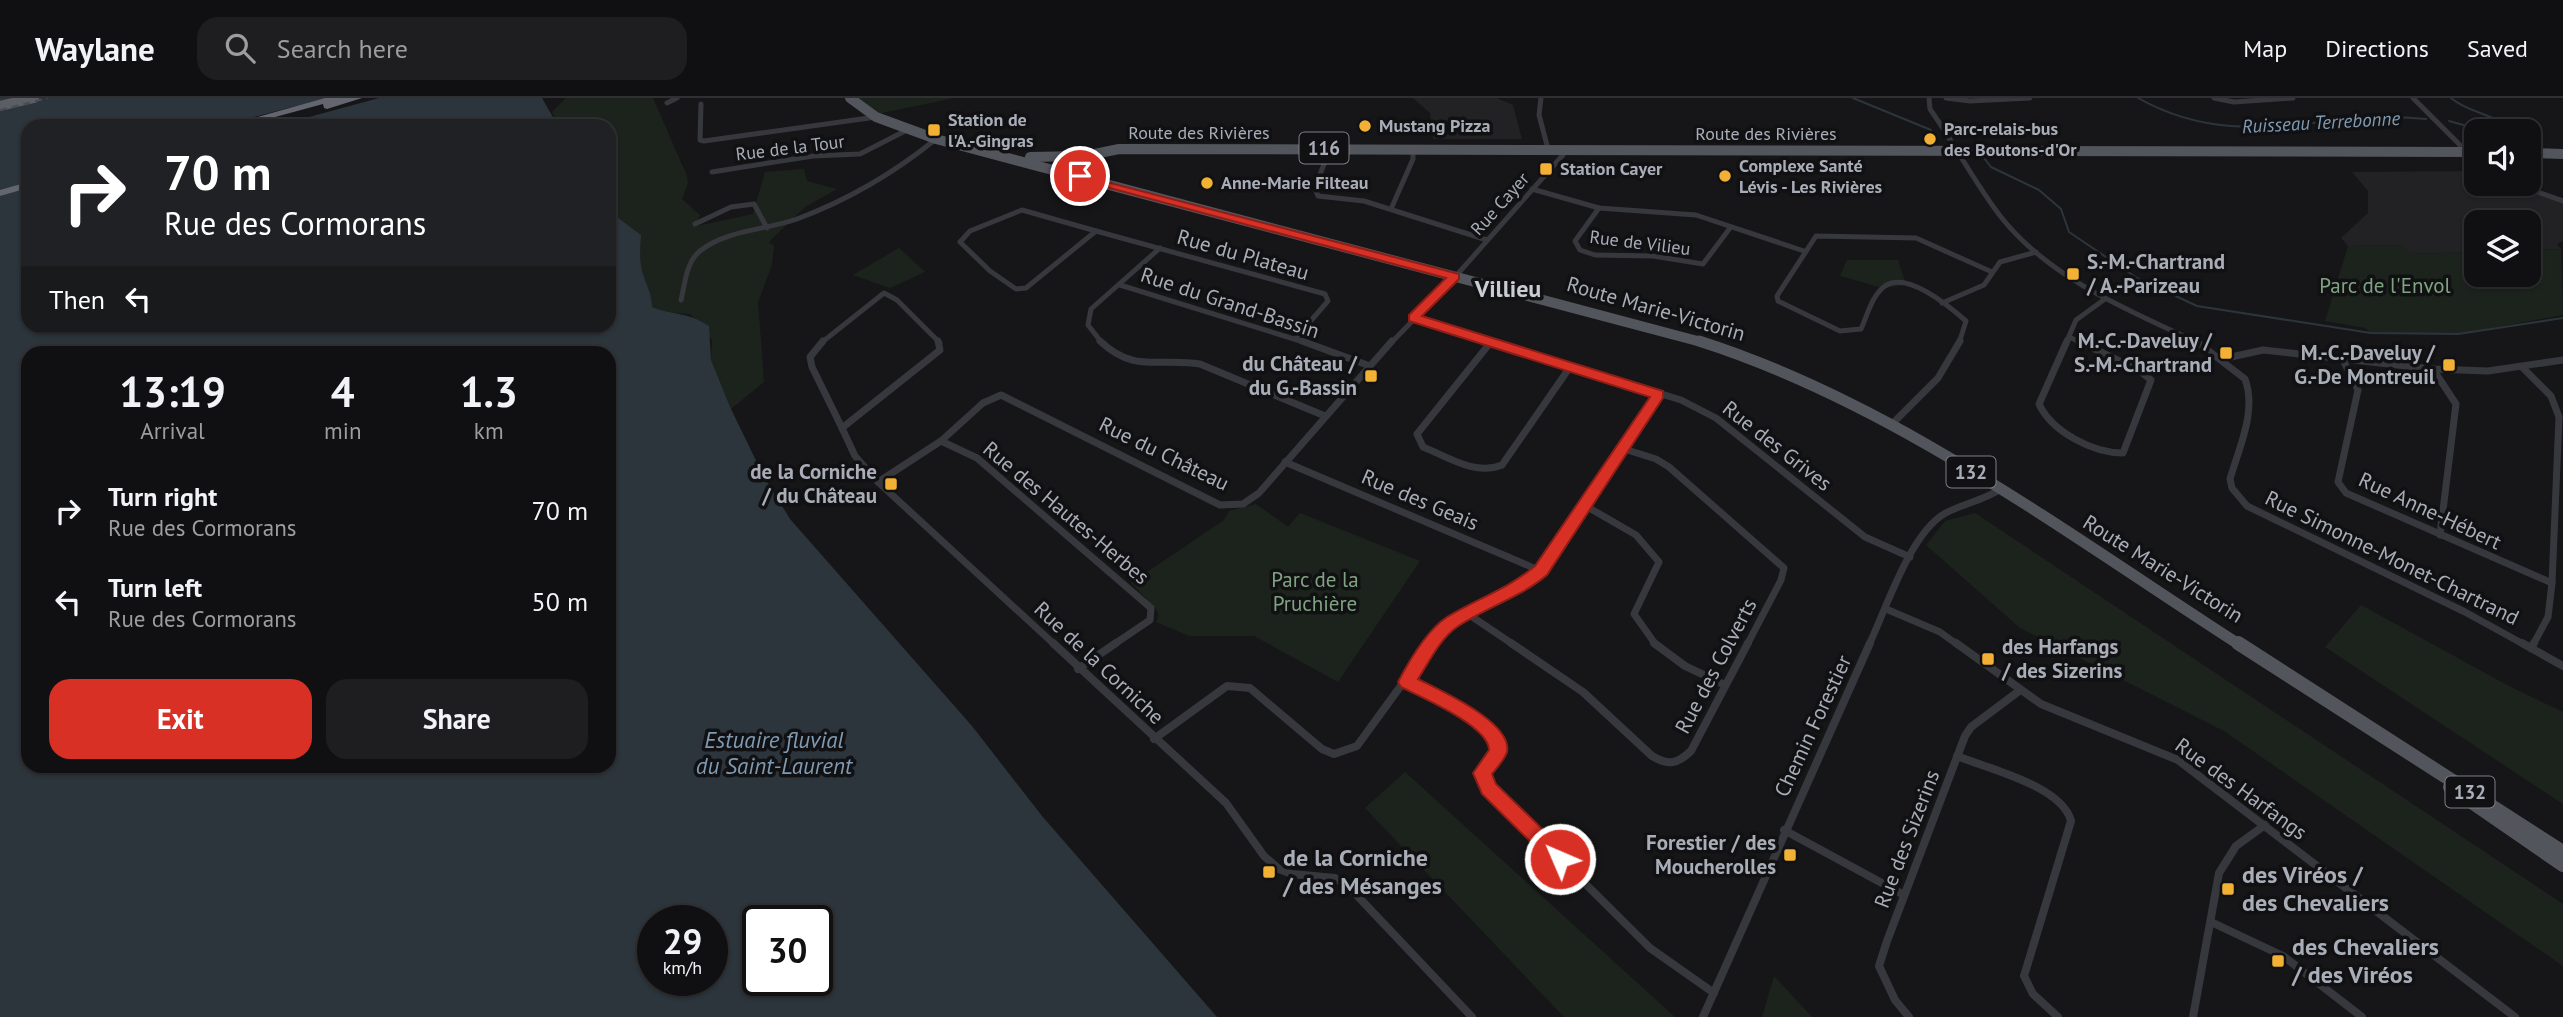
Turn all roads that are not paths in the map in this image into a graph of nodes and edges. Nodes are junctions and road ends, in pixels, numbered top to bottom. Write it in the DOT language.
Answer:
graph roads {
  1 [pos="34,98"];
  2 [pos="336,98"];
  3 [pos="357,98"];
  4 [pos="677,98"];
  5 [pos="850,98"];
  6 [pos="1541,98"];
  7 [pos="1929,98"];
  8 [pos="1945,98"];
  9 [pos="2030,98"];
  10 [pos="2214,98"];
  11 [pos="2293,98"];
  12 [pos="2413,98"];
  13 [pos="667,103"];
  14 [pos="701,104"];
  15 [pos="0,106"];
  16 [pos="876,117"];
  17 [pos="256,119"];
  18 [pos="278,119"];
  19 [pos="907,130"];
  20 [pos="936,139"];
  21 [pos="2464,145"];
  22 [pos="1330,148"];
  23 [pos="1413,149"];
  24 [pos="1548,149"];
  25 [pos="1564,150"];
  26 [pos="1960,150"];
  27 [pos="2464,152"];
  28 [pos="2541,153"];
  29 [pos="2563,154"];
  30 [pos="1005,156"];
  31 [pos="1085,156"];
  32 [pos="1061,171"];
  33 [pos="712,172"];
  34 [pos="21,182"];
  35 [pos="0,187"];
  36 [pos="21,187"];
  37 [pos="1532,189"];
  38 [pos="0,193"];
  39 [pos="2541,193"];
  40 [pos="2563,201"];
  41 [pos="1599,208"];
  42 [pos="1391,209"];
  43 [pos="695,224"];
  44 [pos="1730,228"];
  45 [pos="767,229"];
  46 [pos="1096,231"];
  47 [pos="1487,240"];
  48 [pos="1160,248"];
  49 [pos="1804,251"];
  50 [pos="2036,252"];
  51 [pos="1992,272"];
  52 [pos="1455,277"];
  53 [pos="1120,285"];
  54 [pos="2105,299"];
  55 [pos="681,300"];
  56 [pos="1942,303"];
  57 [pos="1413,318"];
  58 [pos="2069,337"];
  59 [pos="1295,339"];
  60 [pos="1490,343"];
  61 [pos="2222,359"];
  62 [pos="2343,360"];
  63 [pos="2563,360"];
  64 [pos="1370,366"];
  65 [pos="1570,367"];
  66 [pos="2522,367"];
  67 [pos="2433,369"];
  68 [pos="1658,394"];
  69 [pos="1325,416"];
  70 [pos="1893,423"];
  71 [pos="841,429"];
  72 [pos="941,441"];
  73 [pos="1622,448"];
  74 [pos="1285,462"];
  75 [pos="878,482"];
  76 [pos="1999,490"];
  77 [pos="1584,506"];
  78 [pos="2440,535"];
  79 [pos="1910,557"];
  80 [pos="1541,571"];
  81 [pos="2552,583"];
  82 [pos="1886,609"];
  83 [pos="1468,614"];
  84 [pos="2531,648"];
  85 [pos="2563,666"];
  86 [pos="1078,669"];
  87 [pos="1407,682"];
  88 [pos="1725,685"];
  89 [pos="2019,691"];
  90 [pos="2376,733"];
  91 [pos="1154,739"];
  92 [pos="1957,756"];
  93 [pos="2265,825"];
  94 [pos="1784,830"];
  95 [pos="2563,852"];
  96 [pos="2563,865"];
  97 [pos="1904,895"];
  98 [pos="2211,922"];
  99 [pos="1714,993"];
  100 [pos="2194,1016"];
  101 [pos="1472,1017"];
  102 [pos="1703,1017"];
  103 [pos="1909,1017"];
  104 [pos="2058,1017"];
  105 [pos="2361,1017"];
  106 [pos="2515,1017"];
  1 -- 15 [label="highway"];
  2 -- 17 [label="highway"];
  3 -- 18 [label="highway"];
  4 -- 13 [label="street"];
  5 -- 16 [label="main road, Route Marie-Victorin / 132"];
  6 -- 24 [label="street"];
  7 -- 26 [label="street, Rue Simonne-Monet-Chartrand"];
  8 -- 9 [label="street"];
  10 -- 11 [label="street"];
  12 -- 21 [label="street"];
  14 -- 16 [label="street"];
  16 -- 19 [label="main road, Route Marie-Victorin / 132"];
  19 -- 20 [label="main road, Route Marie-Victorin / 132"];
  19 -- 33 [label="street, Rue de la Tour"];
  20 -- 30 [label="main road, Route Marie-Victorin / 132"];
  20 -- 45 [label="street"];
  22 -- 23 [label="main road, Route des Rivières / 116"];
  22 -- 31 [label="main road, Route des Rivières / 116"];
  22 -- 42 [label="street"];
  23 -- 24 [label="main road, Route des Rivières / 116"];
  23 -- 42 [label="street"];
  24 -- 25 [label="main road, Route des Rivières / 116"];
  25 -- 26 [label="main road, Route des Rivières / 116"];
  25 -- 37 [label="street, Rue Cayer"];
  26 -- 27 [label="main road, Route des Rivières / 116"];
  26 -- 50 [label="street, Rue Simonne-Monet-Chartrand"];
  28 -- 29 [label="main road"];
  30 -- 31 [label="main road"];
  30 -- 32 [label="main road, Route Marie-Victorin / 132"];
  31 -- 32 [label="main road, Route des Rivières / 116"];
  32 -- 52 [label="main road, Route Marie-Victorin / 132"];
  34 -- 35 [label="highway"];
  36 -- 38 [label="highway"];
  37 -- 41 [label="street"];
  37 -- 47 [label="street, Rue Cayer"];
  39 -- 40 [label="street"];
  41 -- 44 [label="street"];
  41 -- 44 [label="street, Rue de Vilieu"];
  42 -- 47 [label="street"];
  43 -- 45 [label="street"];
  44 -- 49 [label="street"];
  45 -- 55 [label="street"];
  46 -- 46 [label="street, Rue du Plateau"];
  46 -- 48 [label="street, Rue du Plateau"];
  47 -- 52 [label="street, Rue Cayer"];
  48 -- 53 [label="street"];
  48 -- 59 [label="street, Rue du Plateau"];
  49 -- 51 [label="street"];
  49 -- 56 [label="street"];
  50 -- 51 [label="street"];
  50 -- 54 [label="street, Rue Simonne-Monet-Chartrand"];
  51 -- 56 [label="street"];
  52 -- 57 [label="street, Rue du Château"];
  52 -- 70 [label="main road, Route Marie-Victorin / 132"];
  53 -- 59 [label="street, Rue du Grand-Bassin"];
  53 -- 69 [label="street"];
  54 -- 58 [label="street"];
  54 -- 61 [label="street, Rue Simonne-Monet-Chartrand"];
  56 -- 70 [label="street"];
  57 -- 60 [label="street, Rue des Grives"];
  57 -- 64 [label="street, Rue du Château"];
  58 -- 58 [label="street"];
  59 -- 64 [label="street, Rue du Grand-Bassin"];
  60 -- 65 [label="street, Rue des Grives"];
  60 -- 65 [label="street"];
  61 -- 62 [label="street"];
  61 -- 84 [label="street, Rue Simonne-Monet-Chartrand"];
  62 -- 67 [label="street"];
  62 -- 78 [label="street, Rue Anne-Hébert"];
  63 -- 66 [label="street"];
  64 -- 69 [label="street, Rue du Château"];
  65 -- 68 [label="street, Rue des Grives"];
  66 -- 67 [label="street"];
  66 -- 81 [label="street"];
  67 -- 78 [label="street"];
  68 -- 73 [label="street"];
  68 -- 79 [label="street, Rue des Grives"];
  69 -- 74 [label="street, Rue du Château"];
  70 -- 76 [label="main road, Route Marie-Victorin / 132"];
  71 -- 71 [label="street, Rue de la Corniche"];
  71 -- 75 [label="street, Rue de la Corniche"];
  72 -- 74 [label="street, Rue du Château"];
  72 -- 75 [label="street, Rue du Château"];
  72 -- 86 [label="street, Rue des Hautes-Herbes"];
  73 -- 77 [label="street"];
  73 -- 88 [label="street, Rue des Colverts"];
  74 -- 80 [label="street, Rue des Geais"];
  75 -- 86 [label="street, Rue de la Corniche"];
  76 -- 79 [label="street, Chemin Forestier"];
  76 -- 90 [label="main road, Route Marie-Victorin / 132"];
  77 -- 80 [label="street"];
  77 -- 88 [label="street"];
  78 -- 81 [label="street, Rue Anne-Hébert"];
  79 -- 82 [label="street, Chemin Forestier"];
  80 -- 83 [label="street"];
  81 -- 84 [label="street"];
  82 -- 89 [label="street, Rue des Harfangs"];
  82 -- 94 [label="street, Chemin Forestier"];
  83 -- 87 [label="street"];
  83 -- 88 [label="street, Rue des Colverts"];
  84 -- 85 [label="street, Rue Simonne-Monet-Chartrand"];
  86 -- 91 [label="street, Rue de la Corniche"];
  87 -- 91 [label="street"];
  87 -- 99 [label="street"];
  89 -- 92 [label="street, Rue des Sizerins"];
  89 -- 93 [label="street, Rue des Harfangs"];
  90 -- 95 [label="main road, Route Marie-Victorin / 132"];
  90 -- 96 [label="main road, Route Marie-Victorin / 132"];
  91 -- 101 [label="street, Rue de la Corniche"];
  92 -- 97 [label="street, Rue des Sizerins"];
  92 -- 104 [label="street"];
  93 -- 98 [label="street"];
  93 -- 106 [label="street, Rue des Harfangs"];
  94 -- 97 [label="street"];
  94 -- 99 [label="street, Chemin Forestier"];
  97 -- 103 [label="street, Rue des Sizerins"];
  98 -- 100 [label="street"];
  98 -- 105 [label="street"];
  99 -- 102 [label="street, Chemin Forestier"];
}
